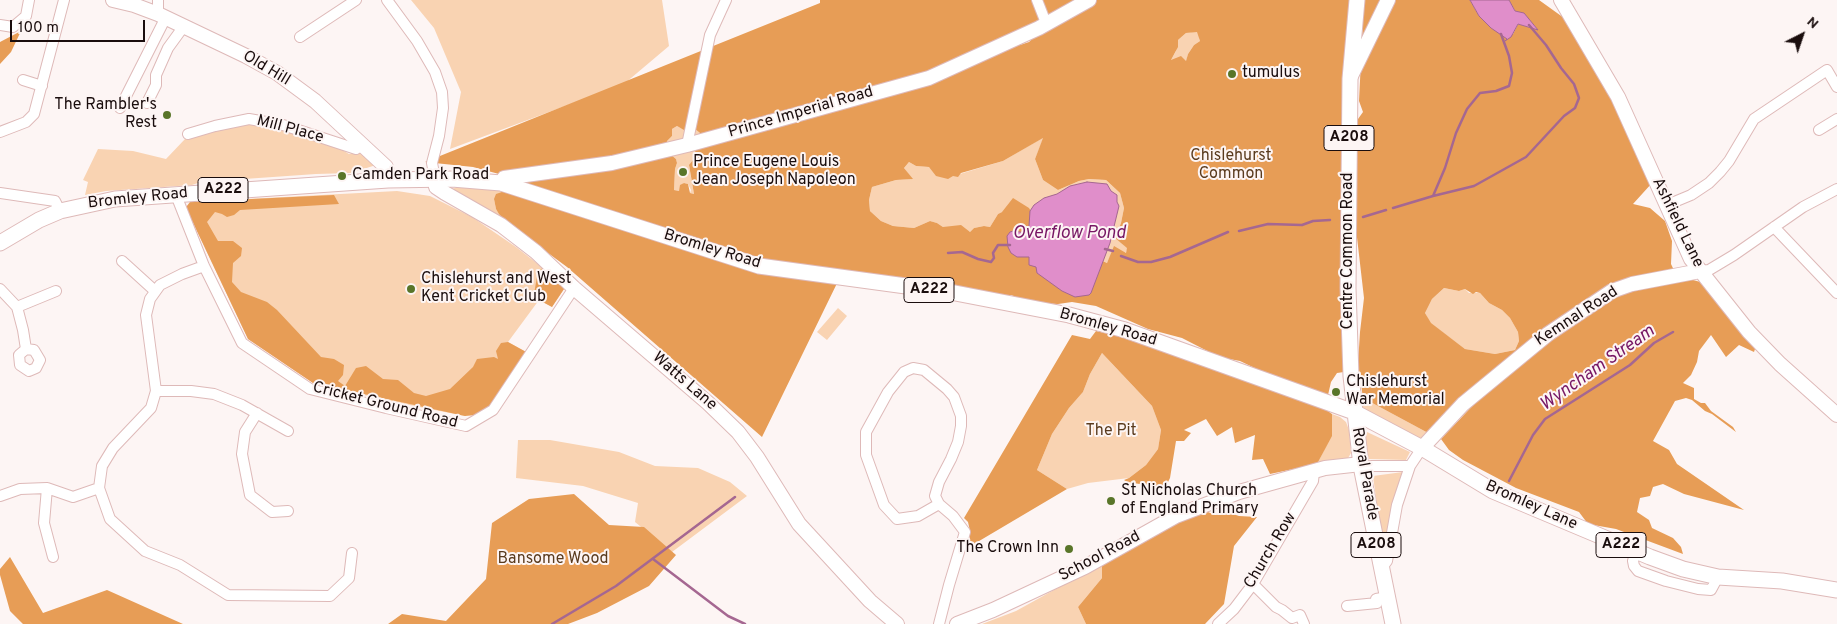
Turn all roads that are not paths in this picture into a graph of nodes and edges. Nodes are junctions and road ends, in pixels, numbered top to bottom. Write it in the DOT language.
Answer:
graph roads {
  1 [pos="29,0"];
  2 [pos="64,0"];
  3 [pos="113,0"];
  4 [pos="356,0"];
  5 [pos="387,0"];
  6 [pos="726,0"];
  7 [pos="1037,0"];
  8 [pos="1089,0"];
  9 [pos="1357,0"];
  10 [pos="1388,0"];
  11 [pos="1561,0"];
  12 [pos="161,10"];
  13 [pos="1046,23"];
  14 [pos="0,24"];
  15 [pos="184,26"];
  16 [pos="300,37"];
  17 [pos="1350,79"];
  18 [pos="23,80"];
  19 [pos="42,86"];
  20 [pos="1837,87"];
  21 [pos="147,104"];
  22 [pos="120,108"];
  23 [pos="1837,119"];
  24 [pos="1818,130"];
  25 [pos="0,132"];
  26 [pos="188,134"];
  27 [pos="362,145"];
  28 [pos="687,145"];
  29 [pos="435,179"];
  30 [pos="388,180"];
  31 [pos="501,183"];
  32 [pos="1837,189"];
  33 [pos="0,193"];
  34 [pos="176,195"];
  35 [pos="1667,206"];
  36 [pos="60,211"];
  37 [pos="1774,227"];
  38 [pos="0,243"];
  39 [pos="122,261"];
  40 [pos="204,266"];
  41 [pos="1700,272"];
  42 [pos="574,288"];
  43 [pos="0,289"];
  44 [pos="56,291"];
  45 [pos="155,291"];
  46 [pos="1837,293"];
  47 [pos="17,307"];
  48 [pos="26,349"];
  49 [pos="156,391"];
  50 [pos="1354,412"];
  51 [pos="257,413"];
  52 [pos="1837,416"];
  53 [pos="288,431"];
  54 [pos="1422,448"];
  55 [pos="1361,465"];
  56 [pos="1410,466"];
  57 [pos="1314,472"];
  58 [pos="48,488"];
  59 [pos="99,488"];
  60 [pos="0,496"];
  61 [pos="939,504"];
  62 [pos="288,511"];
  63 [pos="352,552"];
  64 [pos="53,557"];
  65 [pos="1382,569"];
  66 [pos="1253,584"];
  67 [pos="1837,590"];
  68 [pos="1388,596"];
  69 [pos="1347,606"];
  70 [pos="889,622"];
  71 [pos="939,624"];
  72 [pos="957,624"];
  73 [pos="1218,624"];
  74 [pos="1304,624"];
  75 [pos="1393,624"];
  1 -- 14 [label="street"];
  2 -- 19 [label="street"];
  3 -- 12 [label="main road, Old Hill"];
  4 -- 16 [label="street"];
  5 -- 29 [label="street"];
  6 -- 28 [label="street"];
  7 -- 13 [label="street"];
  8 -- 13 [label="main road, Prince Imperial Road"];
  9 -- 17 [label="main road, Centre Common Road / A208"];
  10 -- 17 [label="main road"];
  11 -- 35 [label="main road, Ashfield Lane"];
  12 -- 15 [label="main road, Old Hill"];
  12 -- 22 [label="street"];
  13 -- 28 [label="main road, Prince Imperial Road"];
  15 -- 21 [label="street"];
  15 -- 27 [label="main road, Old Hill"];
  17 -- 50 [label="main road, Centre Common Road / A208"];
  18 -- 19 [label="street"];
  19 -- 25 [label="street"];
  20 -- 35 [label="street"];
  23 -- 24 [label="street"];
  26 -- 27 [label="street, Mill Place"];
  27 -- 30 [label="main road, Old Hill"];
  28 -- 31 [label="main road, Prince Imperial Road"];
  29 -- 30 [label="main road, Bromley Road / A222"];
  29 -- 31 [label="main road, Bromley Road / A222"];
  29 -- 42 [label="main road, Watts Lane"];
  30 -- 34 [label="main road, Bromley Road / A222"];
  31 -- 50 [label="main road, Bromley Road / A222"];
  32 -- 37 [label="street, Kemnal Road"];
  33 -- 36 [label="street"];
  34 -- 36 [label="main road, Bromley Road / A222"];
  34 -- 40 [label="street, Cricket Ground Road"];
  35 -- 41 [label="main road, Ashfield Lane"];
  36 -- 38 [label="main road, A222"];
  37 -- 41 [label="street, Kemnal Road"];
  37 -- 46 [label="street"];
  39 -- 45 [label="street"];
  40 -- 42 [label="street, Cricket Ground Road"];
  40 -- 45 [label="street"];
  41 -- 52 [label="main road, Ashfield Lane"];
  41 -- 54 [label="main road, Kemnal Road"];
  42 -- 70 [label="main road, Watts Lane"];
  43 -- 47 [label="street"];
  44 -- 47 [label="street"];
  45 -- 49 [label="street"];
  47 -- 48 [label="street"];
  49 -- 51 [label="street"];
  49 -- 59 [label="street"];
  50 -- 54 [label="main road, Bromley Lane / A222"];
  50 -- 55 [label="main road, Royal Parade / A208"];
  51 -- 53 [label="street"];
  51 -- 62 [label="street"];
  54 -- 56 [label="street"];
  54 -- 67 [label="main road, Bromley Lane / A222"];
  55 -- 56 [label="street"];
  55 -- 57 [label="main road, School Road"];
  55 -- 65 [label="main road, Royal Parade / A208"];
  56 -- 65 [label="street"];
  57 -- 66 [label="street, Church Row"];
  57 -- 72 [label="main road, School Road"];
  58 -- 59 [label="street"];
  58 -- 60 [label="street"];
  58 -- 64 [label="street"];
  59 -- 63 [label="street"];
  61 -- 61 [label="street"];
  61 -- 71 [label="street"];
  65 -- 68 [label="main road, Royal Parade / A208"];
  66 -- 73 [label="street, Church Row"];
  66 -- 74 [label="street"];
  68 -- 69 [label="street"];
  68 -- 75 [label="main road, Royal Parade / A208"];
}
